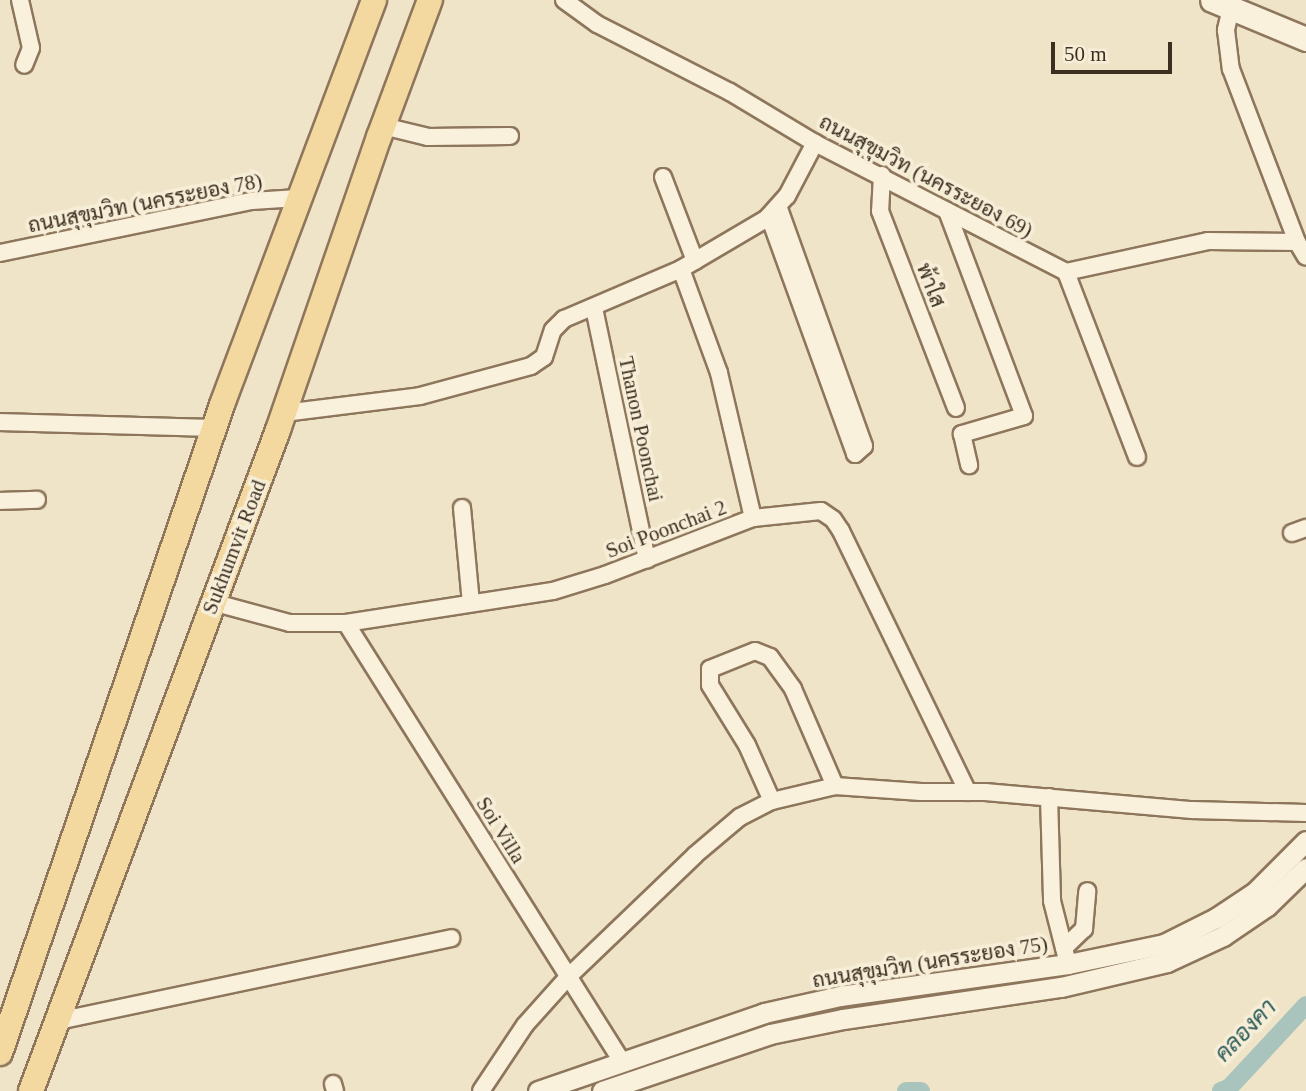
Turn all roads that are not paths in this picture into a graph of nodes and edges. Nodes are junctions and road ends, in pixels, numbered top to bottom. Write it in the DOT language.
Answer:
graph roads {
  1 [pos="20,0"];
  2 [pos="374,0"];
  3 [pos="430,0"];
  4 [pos="564,0"];
  5 [pos="1222,4"];
  6 [pos="1306,39"];
  7 [pos="24,65"];
  8 [pos="383,126"];
  9 [pos="510,136"];
  10 [pos="816,143"];
  11 [pos="881,175"];
  12 [pos="663,177"];
  13 [pos="298,198"];
  14 [pos="947,211"];
  15 [pos="774,212"];
  16 [pos="1297,242"];
  17 [pos="0,253"];
  18 [pos="1306,257"];
  19 [pos="688,265"];
  20 [pos="1066,272"];
  21 [pos="808,307"];
  22 [pos="594,308"];
  23 [pos="956,408"];
  24 [pos="284,413"];
  25 [pos="0,422"];
  26 [pos="214,428"];
  27 [pos="1137,457"];
  28 [pos="969,465"];
  29 [pos="0,500"];
  30 [pos="37,500"];
  31 [pos="462,508"];
  32 [pos="753,518"];
  33 [pos="647,559"];
  34 [pos="212,603"];
  35 [pos="471,603"];
  36 [pos="346,623"];
  37 [pos="835,786"];
  38 [pos="968,792"];
  39 [pos="1049,797"];
  40 [pos="772,801"];
  41 [pos="1306,813"];
  42 [pos="1306,841"];
  43 [pos="1306,867"];
  44 [pos="1087,891"];
  45 [pos="451,938"];
  46 [pos="1066,956"];
  47 [pos="568,977"];
  48 [pos="58,1021"];
  49 [pos="0,1053"];
  50 [pos="613,1064"];
  51 [pos="608,1090"];
  52 [pos="31,1091"];
  53 [pos="481,1091"];
  54 [pos="538,1091"];
  1 -- 7 [label="street"];
  2 -- 13 [label="main road"];
  3 -- 8 [label="main road, Sukhumvit Road"];
  4 -- 10 [label="street, ถนนสุขุมวิท (นครระยอง 69)"];
  5 -- 6 [label="main road"];
  5 -- 16 [label="street"];
  8 -- 9 [label="street"];
  8 -- 24 [label="main road, Sukhumvit Road"];
  10 -- 11 [label="street, ถนนสุขุมวิท (นครระยอง 69)"];
  10 -- 15 [label="street"];
  11 -- 14 [label="street, ถนนสุขุมวิท (นครระยอง 69)"];
  11 -- 23 [label="street, พ้าใส"];
  12 -- 19 [label="street"];
  13 -- 17 [label="street, ถนนสุขุมวิท (นครระยอง 78)"];
  13 -- 26 [label="main road"];
  14 -- 20 [label="street, ถนนสุขุมวิท (นครระยอง 69)"];
  14 -- 28 [label="street"];
  15 -- 19 [label="street"];
  15 -- 21 [label="street"];
  16 -- 18 [label="street"];
  16 -- 20 [label="street"];
  19 -- 22 [label="street"];
  19 -- 32 [label="street"];
  20 -- 27 [label="street"];
  21 -- 21 [label="street"];
  22 -- 24 [label="street"];
  22 -- 33 [label="street, Thanon Poonchai"];
  24 -- 34 [label="main road, Sukhumvit Road"];
  25 -- 26 [label="street"];
  26 -- 49 [label="main road"];
  29 -- 30 [label="street"];
  31 -- 35 [label="street"];
  32 -- 33 [label="street, Soi Poonchai 2"];
  32 -- 38 [label="street, Soi Poonchai 2"];
  33 -- 35 [label="street, Soi Poonchai 2"];
  34 -- 36 [label="street, Soi Poonchai 2"];
  34 -- 48 [label="main road, Sukhumvit Road"];
  35 -- 36 [label="street, Soi Poonchai 2"];
  36 -- 47 [label="street, Soi Villa"];
  37 -- 38 [label="street"];
  37 -- 40 [label="street"];
  37 -- 40 [label="street"];
  38 -- 39 [label="street"];
  39 -- 41 [label="street"];
  39 -- 46 [label="street"];
  40 -- 47 [label="street"];
  42 -- 46 [label="street, ถนนสุขุมวิท (นครระยอง 75)"];
  43 -- 51 [label="street, ถนนสุขุมวิท (นครระยอง 75)"];
  44 -- 46 [label="street"];
  45 -- 48 [label="street"];
  46 -- 50 [label="street, ถนนสุขุมวิท (นครระยอง 75)"];
  47 -- 50 [label="street, Soi Villa"];
  47 -- 53 [label="street"];
  48 -- 52 [label="main road, Sukhumvit Road"];
  50 -- 51 [label="street, Soi Villa"];
  50 -- 54 [label="street, ถนนสุขุมวิท (นครระยอง 75)"];
}
